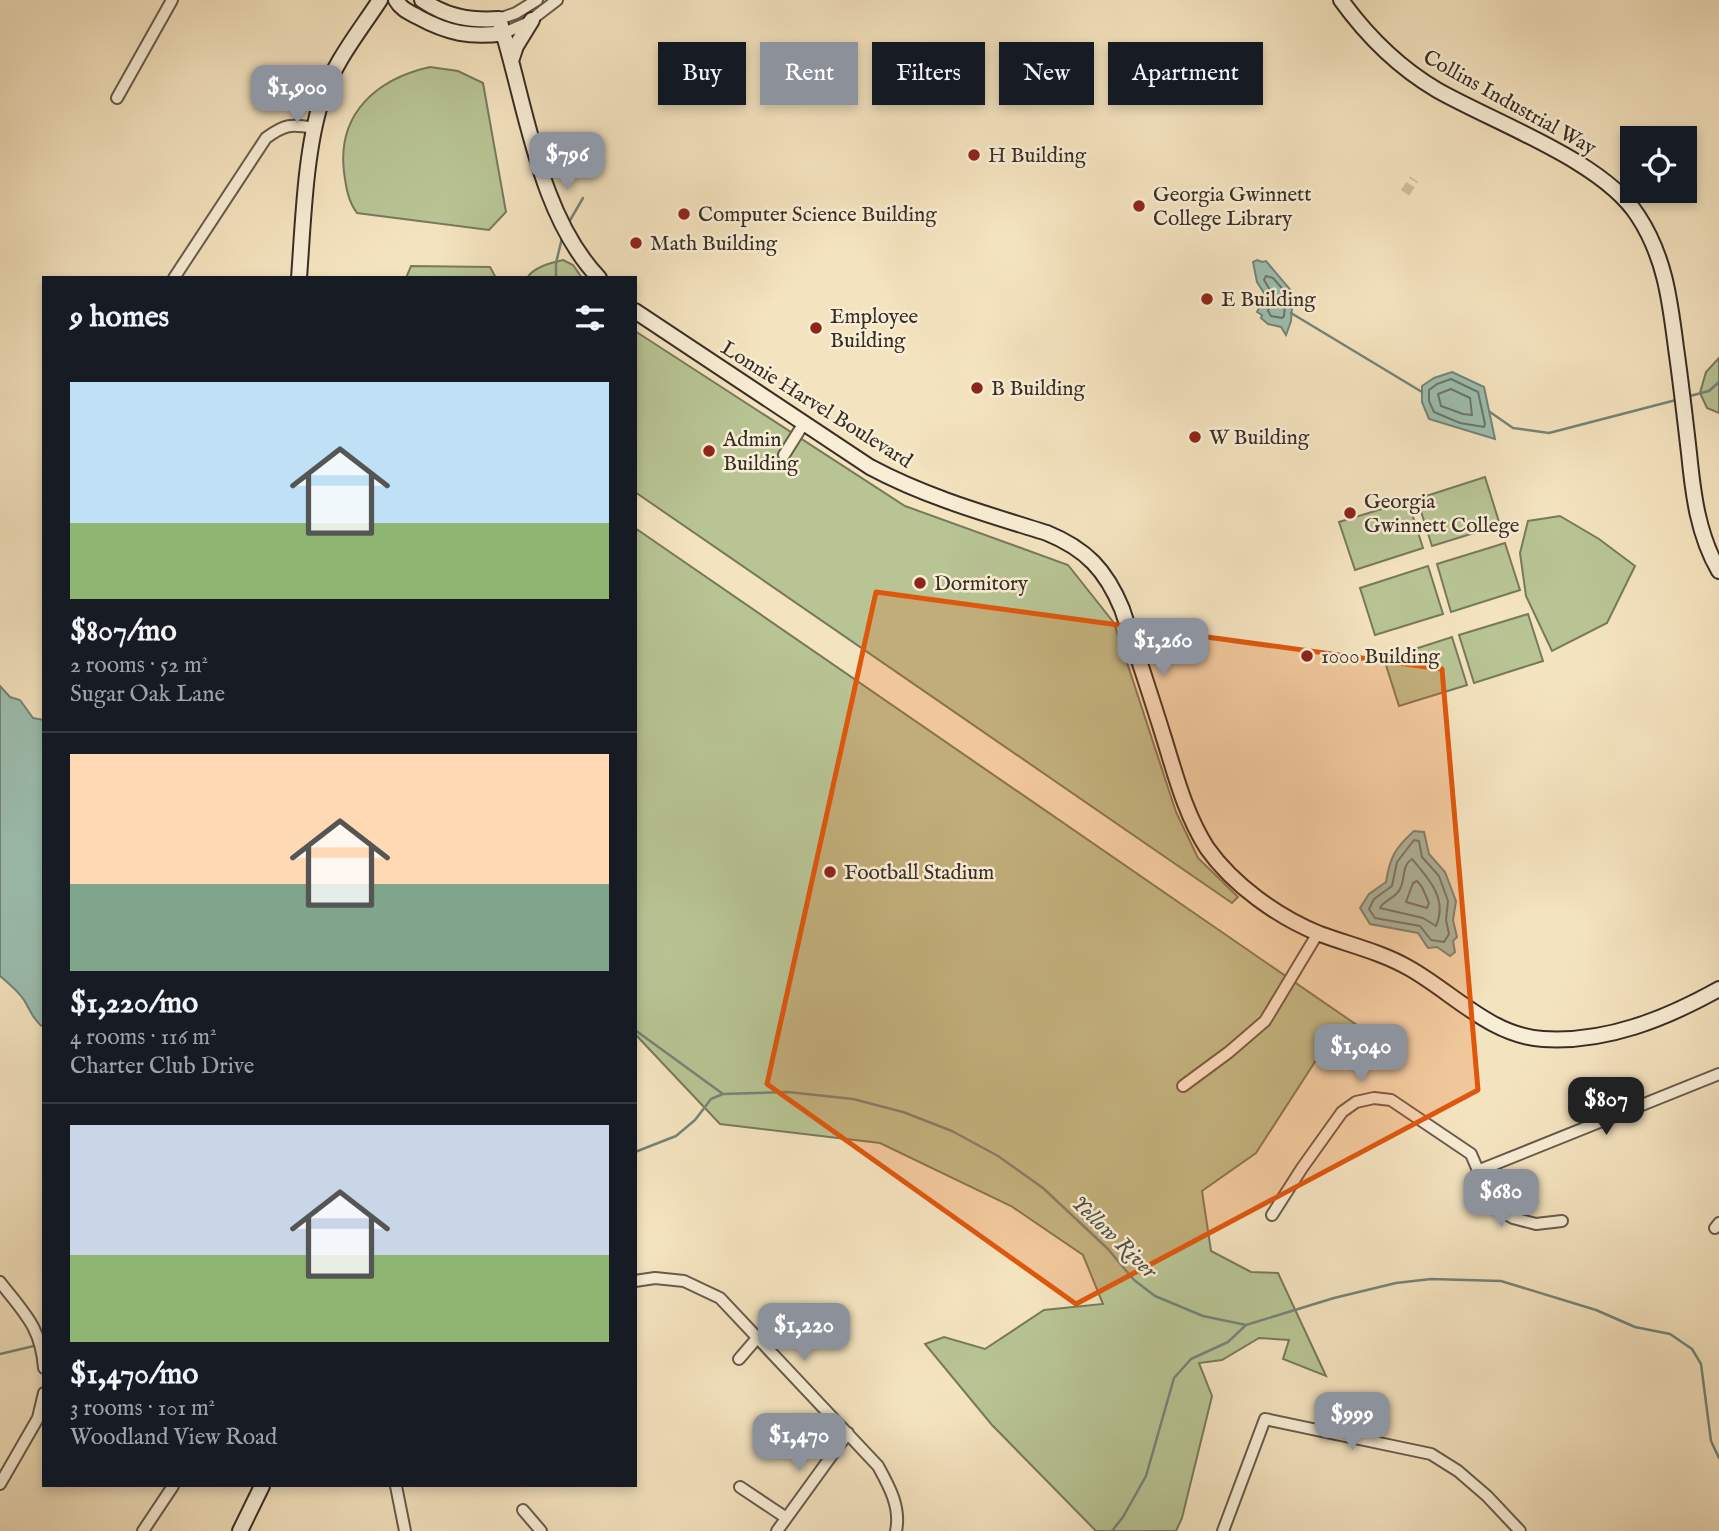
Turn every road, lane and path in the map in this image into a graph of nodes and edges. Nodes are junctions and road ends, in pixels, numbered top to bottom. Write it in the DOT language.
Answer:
graph roads {
  1 [pos="172,0"];
  2 [pos="380,0"];
  3 [pos="396,0"];
  4 [pos="422,0"];
  5 [pos="537,0"];
  6 [pos="557,0"];
  7 [pos="1341,0"];
  8 [pos="532,20"];
  9 [pos="501,26"];
  10 [pos="483,36"];
  11 [pos="511,61"];
  12 [pos="117,98"];
  13 [pos="314,128"];
  14 [pos="175,276"];
  15 [pos="299,276"];
  16 [pos="597,276"];
  17 [pos="637,312"];
  18 [pos="804,423"];
  19 [pos="784,455"];
  20 [pos="1719,571"];
  21 [pos="1318,933"];
  22 [pos="1719,989"];
  23 [pos="1719,1074"];
  24 [pos="1183,1086"];
  25 [pos="1480,1170"];
  26 [pos="1272,1215"];
  27 [pos="1562,1221"];
  28 [pos="637,1281"];
  29 [pos="0,1282"];
  30 [pos="758,1337"];
  31 [pos="42,1349"];
  32 [pos="738,1359"];
  33 [pos="42,1401"];
  34 [pos="848,1433"];
  35 [pos="0,1484"];
  36 [pos="172,1487"];
  37 [pos="262,1487"];
  38 [pos="396,1487"];
  39 [pos="740,1488"];
  40 [pos="523,1510"];
  41 [pos="785,1517"];
  42 [pos="143,1531"];
  43 [pos="240,1531"];
  44 [pos="405,1531"];
  45 [pos="541,1531"];
  46 [pos="777,1531"];
  47 [pos="896,1531"];
  48 [pos="1223,1531"];
  49 [pos="1520,1531"];
  1 -- 12 [label="street"];
  2 -- 13 [label="street"];
  3 -- 10 [label="street"];
  4 -- 9 [label="street"];
  5 -- 9 [label="street"];
  6 -- 8 [label="street"];
  7 -- 20 [label="street, Collins Industrial Way"];
  8 -- 9 [label="street"];
  8 -- 11 [label="street"];
  9 -- 10 [label="street"];
  9 -- 11 [label="street"];
  10 -- 11 [label="street"];
  11 -- 16 [label="street"];
  13 -- 14 [label="street"];
  13 -- 15 [label="street"];
  17 -- 18 [label="street, Lonnie Harvel Boulevard"];
  18 -- 19 [label="street"];
  18 -- 21 [label="street, Lonnie Harvel Boulevard"];
  21 -- 22 [label="street, Lonnie Harvel Boulevard"];
  21 -- 24 [label="street"];
  23 -- 25 [label="street"];
  25 -- 26 [label="street"];
  25 -- 27 [label="street"];
  28 -- 30 [label="street"];
  29 -- 31 [label="street"];
  30 -- 32 [label="street"];
  30 -- 34 [label="street"];
  33 -- 35 [label="street"];
  34 -- 41 [label="street"];
  34 -- 47 [label="street"];
  36 -- 42 [label="street"];
  37 -- 43 [label="street"];
  38 -- 44 [label="street"];
  39 -- 41 [label="street"];
  40 -- 45 [label="street"];
  41 -- 46 [label="street"];
  48 -- 49 [label="street"];
}
